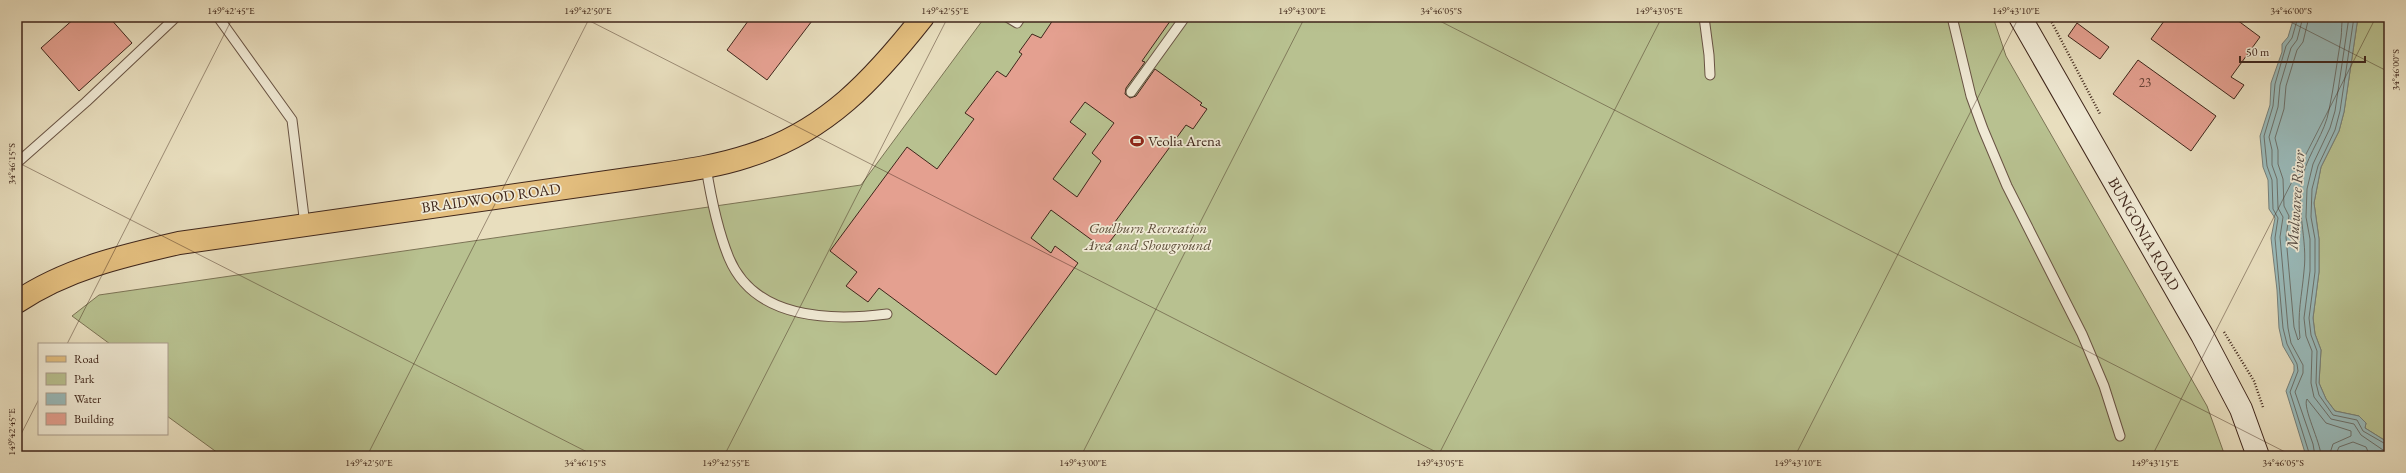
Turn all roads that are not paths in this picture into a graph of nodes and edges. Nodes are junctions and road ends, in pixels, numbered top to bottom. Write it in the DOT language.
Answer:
graph roads {
  1 [pos="176,17"];
  2 [pos="218,17"];
  3 [pos="922,17"];
  4 [pos="1007,17"];
  5 [pos="1021,17"];
  6 [pos="1185,17"];
  7 [pos="1704,17"];
  8 [pos="1952,17"];
  9 [pos="2020,17"];
  10 [pos="1710,75"];
  11 [pos="1131,92"];
  12 [pos="17,163"];
  13 [pos="706,166"];
  14 [pos="305,225"];
  15 [pos="17,302"];
  16 [pos="887,314"];
  17 [pos="2120,436"];
  18 [pos="2258,456"];
  1 -- 12 [label="lane"];
  2 -- 14 [label="lane"];
  3 -- 13 [label="main road, BRAIDWOOD ROAD"];
  4 -- 5 [label="lane"];
  6 -- 11 [label="lane"];
  7 -- 10 [label="lane"];
  8 -- 17 [label="lane"];
  9 -- 18 [label="street, BUNGONIA ROAD"];
  13 -- 14 [label="main road, BRAIDWOOD ROAD"];
  13 -- 16 [label="lane"];
  14 -- 15 [label="main road, BRAIDWOOD ROAD"];
}
